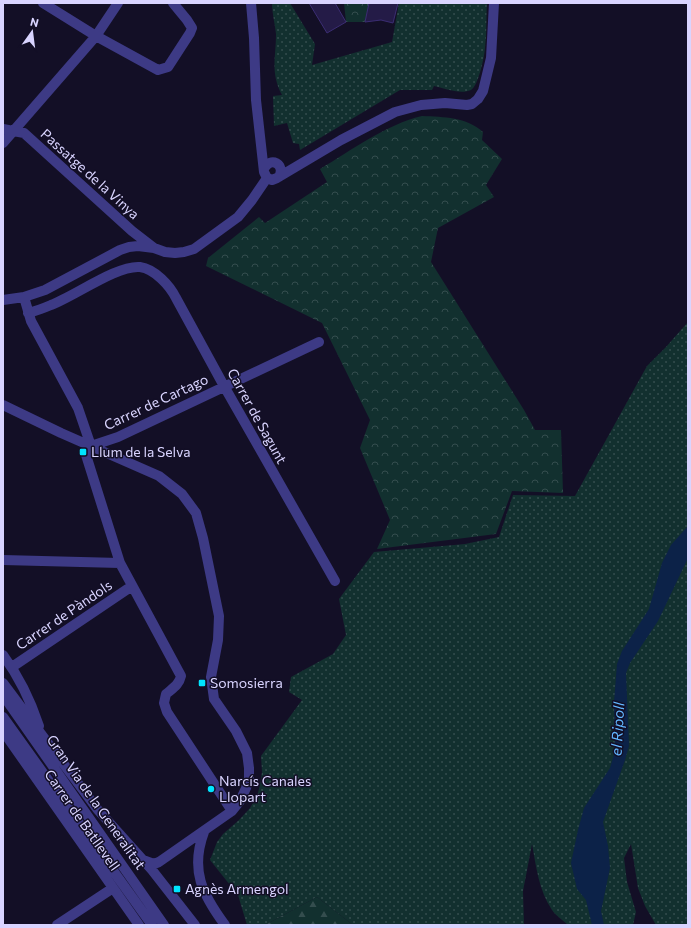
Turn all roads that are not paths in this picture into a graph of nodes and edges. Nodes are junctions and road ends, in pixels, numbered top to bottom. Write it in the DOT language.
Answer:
graph roads {
  1 [pos="43,3"];
  2 [pos="118,3"];
  3 [pos="173,3"];
  4 [pos="251,3"];
  5 [pos="494,3"];
  6 [pos="96,36"];
  7 [pos="3,129"];
  8 [pos="13,131"];
  9 [pos="3,143"];
  10 [pos="261,144"];
  11 [pos="308,161"];
  12 [pos="277,164"];
  13 [pos="266,174"];
  14 [pos="279,177"];
  15 [pos="154,248"];
  16 [pos="24,297"];
  17 [pos="3,300"];
  18 [pos="28,313"];
  19 [pos="319,342"];
  20 [pos="224,386"];
  21 [pos="3,405"];
  22 [pos="91,446"];
  23 [pos="3,560"];
  24 [pos="120,563"];
  25 [pos="335,581"];
  26 [pos="132,586"];
  27 [pos="3,655"];
  28 [pos="12,667"];
  29 [pos="3,683"];
  30 [pos="3,695"];
  31 [pos="3,718"];
  32 [pos="3,731"];
  33 [pos="42,736"];
  34 [pos="232,811"];
  35 [pos="204,832"];
  36 [pos="143,860"];
  37 [pos="113,888"];
  38 [pos="57,925"];
  39 [pos="139,925"];
  40 [pos="152,925"];
  41 [pos="164,925"];
  42 [pos="195,925"];
  43 [pos="225,925"];
  1 -- 6 [label="street"];
  2 -- 6 [label="street"];
  3 -- 6 [label="street"];
  4 -- 10 [label="street"];
  5 -- 11 [label="street"];
  6 -- 8 [label="street"];
  7 -- 8 [label="street, Passatge de la Vinya"];
  8 -- 9 [label="street"];
  8 -- 15 [label="street, Passatge de la Vinya"];
  10 -- 12 [label="street"];
  10 -- 13 [label="street"];
  11 -- 12 [label="street"];
  11 -- 14 [label="street"];
  12 -- 13 [label="street"];
  12 -- 14 [label="street"];
  13 -- 14 [label="street"];
  13 -- 15 [label="street"];
  15 -- 16 [label="street"];
  16 -- 17 [label="street"];
  16 -- 18 [label="street"];
  18 -- 20 [label="street, Carrer de Sagunt"];
  18 -- 22 [label="street"];
  19 -- 20 [label="street, Carrer de Cartago"];
  20 -- 22 [label="street, Carrer de Cartago"];
  20 -- 25 [label="street, Carrer de Sagunt"];
  21 -- 22 [label="street"];
  22 -- 24 [label="street"];
  22 -- 34 [label="street"];
  23 -- 24 [label="street"];
  24 -- 26 [label="street"];
  26 -- 28 [label="street, Carrer de Pàndols"];
  26 -- 34 [label="street"];
  27 -- 28 [label="street"];
  28 -- 33 [label="street"];
  29 -- 33 [label="street"];
  30 -- 41 [label="street, Gran Via de la Generalitat"];
  31 -- 40 [label="street, Gran Via de la Generalitat"];
  32 -- 37 [label="street, Carrer de Batllevell"];
  33 -- 36 [label="street"];
  34 -- 35 [label="street"];
  35 -- 36 [label="street"];
  35 -- 43 [label="street"];
  36 -- 42 [label="street"];
  37 -- 38 [label="street"];
  37 -- 39 [label="street, Carrer de Batllevell"];
}
